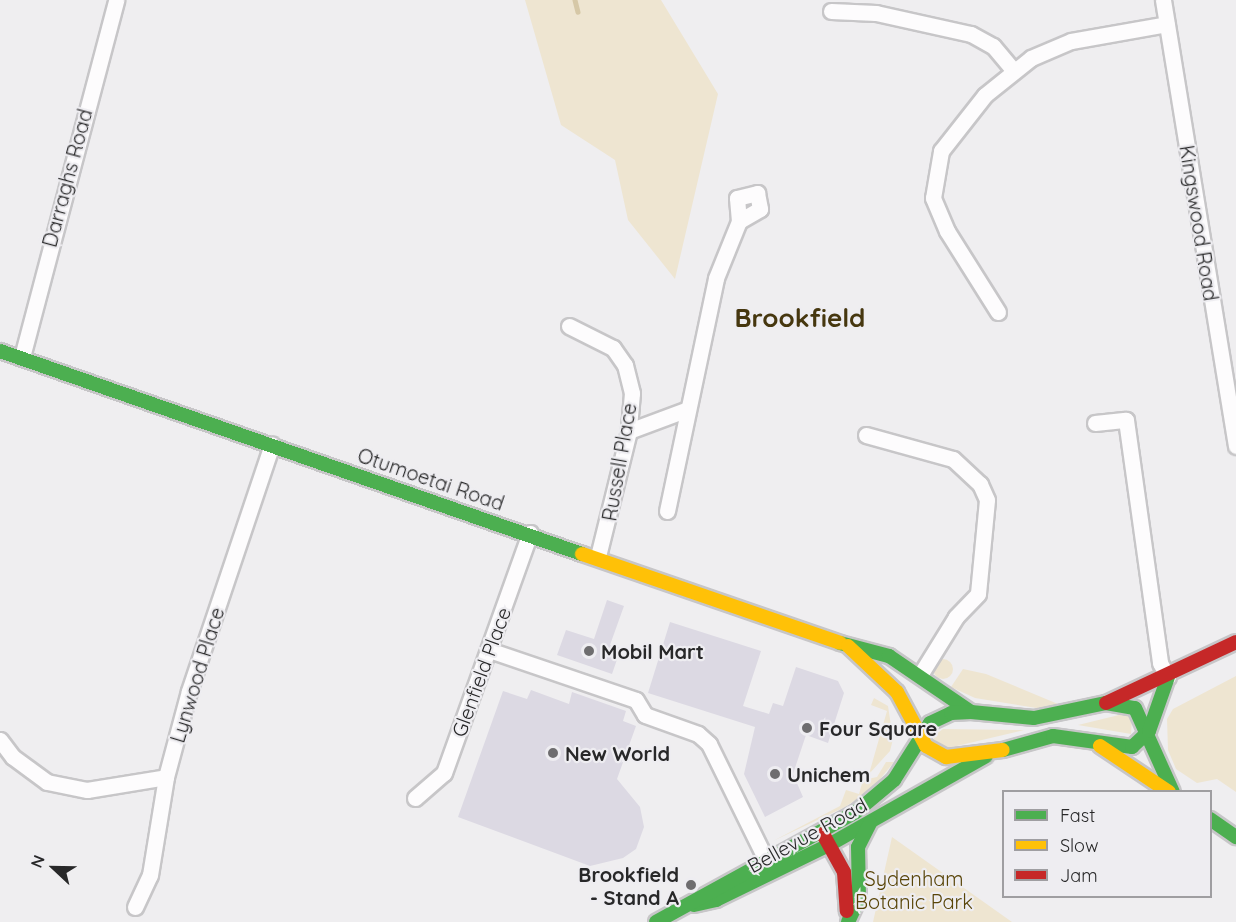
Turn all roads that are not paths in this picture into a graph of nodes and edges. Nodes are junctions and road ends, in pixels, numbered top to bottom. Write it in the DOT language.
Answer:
graph roads {
  1 [pos="116,0"];
  2 [pos="1163,0"];
  3 [pos="831,11"];
  4 [pos="1167,24"];
  5 [pos="1013,70"];
  6 [pos="739,221"];
  7 [pos="998,312"];
  8 [pos="569,326"];
  9 [pos="0,351"];
  10 [pos="22,357"];
  11 [pos="688,409"];
  12 [pos="1095,423"];
  13 [pos="629,431"];
  14 [pos="866,435"];
  15 [pos="272,445"];
  16 [pos="1236,446"];
  17 [pos="667,511"];
  18 [pos="530,533"];
  19 [pos="598,556"];
  20 [pos="1236,642"];
  21 [pos="848,646"];
  22 [pos="489,650"];
  23 [pos="920,675"];
  24 [pos="1168,677"];
  25 [pos="1106,703"];
  26 [pos="971,712"];
  27 [pos="1149,731"];
  28 [pos="919,736"];
  29 [pos="0,740"];
  30 [pos="1094,741"];
  31 [pos="992,753"];
  32 [pos="166,777"];
  33 [pos="1167,790"];
  34 [pos="1170,790"];
  35 [pos="414,798"];
  36 [pos="1212,820"];
  37 [pos="870,823"];
  38 [pos="821,831"];
  39 [pos="846,835"];
  40 [pos="1236,837"];
  41 [pos="829,845"];
  42 [pos="858,847"];
  43 [pos="765,858"];
  44 [pos="135,907"];
  45 [pos="685,907"];
  46 [pos="656,922"];
  47 [pos="848,922"];
  1 -- 10 [label="street, Darraghs Road"];
  2 -- 4 [label="street, Kingswood Road"];
  3 -- 5 [label="street"];
  4 -- 5 [label="street"];
  4 -- 16 [label="street, Kingswood Road"];
  5 -- 7 [label="street"];
  6 -- 11 [label="street"];
  8 -- 13 [label="street, Russell Place"];
  9 -- 10 [label="main road, Otumoetai Road"];
  10 -- 15 [label="main road, Otumoetai Road"];
  11 -- 13 [label="street"];
  11 -- 17 [label="street"];
  12 -- 24 [label="street"];
  13 -- 19 [label="street, Russell Place"];
  14 -- 23 [label="street"];
  15 -- 18 [label="main road, Otumoetai Road"];
  15 -- 32 [label="street, Lynwood Place"];
  18 -- 19 [label="main road, Otumoetai Road"];
  18 -- 22 [label="street, Glenfield Place"];
  19 -- 21 [label="main road, Otumoetai Road"];
  20 -- 24 [label="main road"];
  21 -- 23 [label="main road, Otumoetai Road"];
  21 -- 28 [label="main road, Otumoetai Road"];
  22 -- 35 [label="street, Glenfield Place"];
  22 -- 43 [label="street"];
  23 -- 26 [label="main road, Otumoetai Road"];
  24 -- 25 [label="main road"];
  24 -- 27 [label="main road"];
  25 -- 26 [label="main road"];
  25 -- 27 [label="main road"];
  26 -- 28 [label="main road, Bellevue Road"];
  27 -- 30 [label="main road"];
  27 -- 34 [label="main road"];
  28 -- 31 [label="main road, Otumoetai Road"];
  28 -- 38 [label="main road, Bellevue Road"];
  29 -- 32 [label="street"];
  30 -- 31 [label="main road, Otumoetai Road"];
  30 -- 33 [label="main road"];
  31 -- 37 [label="main road, Bellevue Road"];
  32 -- 44 [label="street, Lynwood Place"];
  36 -- 40 [label="main road"];
  37 -- 39 [label="main road, Bellevue Road"];
  37 -- 42 [label="main road"];
  38 -- 39 [label="main road"];
  38 -- 41 [label="main road"];
  38 -- 43 [label="main road, Bellevue Road"];
  39 -- 41 [label="main road, Bellevue Road"];
  39 -- 42 [label="main road"];
  41 -- 45 [label="main road, Bellevue Road"];
  41 -- 47 [label="main road"];
  42 -- 47 [label="main road"];
  43 -- 45 [label="main road, Bellevue Road"];
  45 -- 46 [label="main road, Bellevue Road"];
}
